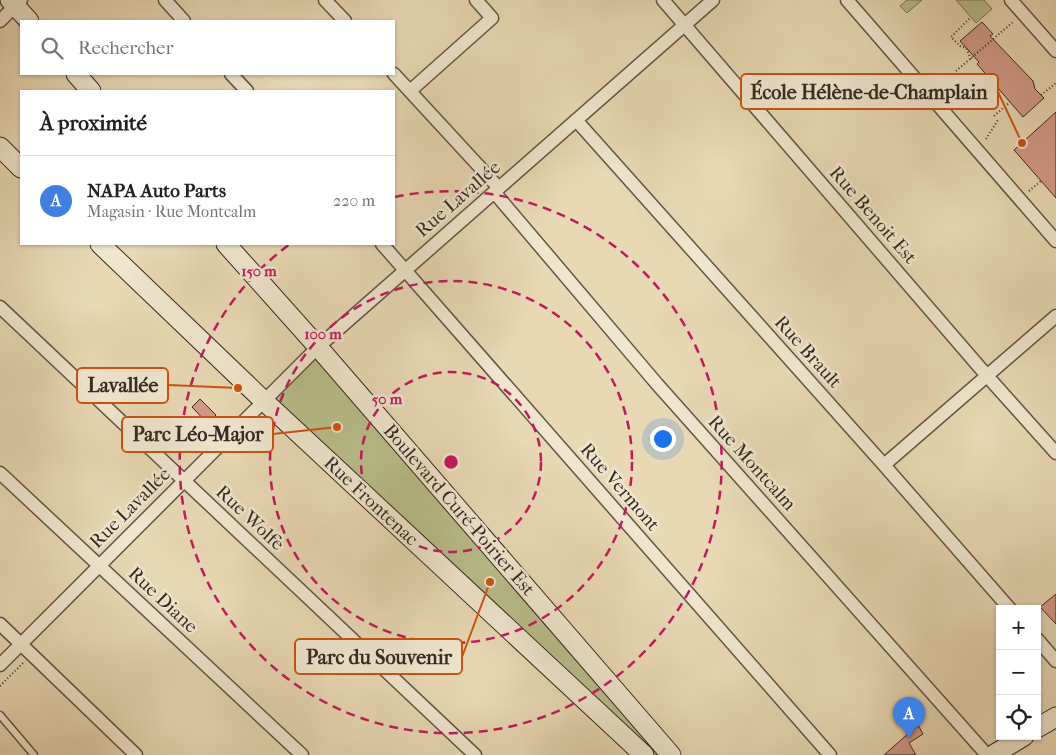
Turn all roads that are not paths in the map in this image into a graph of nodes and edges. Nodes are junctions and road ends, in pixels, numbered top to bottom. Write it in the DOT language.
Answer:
graph roads {
  1 [pos="165,0"];
  2 [pos="325,0"];
  3 [pos="476,0"];
  4 [pos="663,0"];
  5 [pos="713,0"];
  6 [pos="847,0"];
  7 [pos="1011,0"];
  8 [pos="15,2"];
  9 [pos="28,20"];
  10 [pos="183,20"];
  11 [pos="344,20"];
  12 [pos="0,21"];
  13 [pos="685,25"];
  14 [pos="1056,51"];
  15 [pos="77,75"];
  16 [pos="232,75"];
  17 [pos="395,75"];
  18 [pos="90,90"];
  19 [pos="245,90"];
  20 [pos="410,91"];
  21 [pos="576,120"];
  22 [pos="0,148"];
  23 [pos="20,167"];
  24 [pos="497,190"];
  25 [pos="1056,241"];
  26 [pos="101,245"];
  27 [pos="227,245"];
  28 [pos="383,245"];
  29 [pos="406,270"];
  30 [pos="0,307"];
  31 [pos="1056,316"];
  32 [pos="318,347"];
  33 [pos="988,377"];
  34 [pos="264,402"];
  35 [pos="1056,452"];
  36 [pos="884,465"];
  37 [pos="0,473"];
  38 [pos="184,481"];
  39 [pos="99,566"];
  40 [pos="1006,605"];
  41 [pos="0,624"];
  42 [pos="1041,643"];
  43 [pos="21,644"];
  44 [pos="1056,660"];
  45 [pos="0,665"];
  46 [pos="0,715"];
  47 [pos="1056,717"];
  48 [pos="1041,726"];
  49 [pos="1017,740"];
  50 [pos="34,755"];
  51 [pos="136,755"];
  52 [pos="302,755"];
  53 [pos="475,755"];
  54 [pos="644,755"];
  55 [pos="671,755"];
  56 [pos="830,755"];
  57 [pos="987,755"];
  58 [pos="993,755"];
  1 -- 10 [label="street"];
  2 -- 11 [label="street"];
  3 -- 20 [label="street"];
  4 -- 13 [label="street, Rue Benoit Est"];
  5 -- 13 [label="street, Rue Lavallée"];
  6 -- 25 [label="street"];
  7 -- 14 [label="street"];
  8 -- 9 [label="main road"];
  8 -- 12 [label="street"];
  13 -- 21 [label="street, Rue Lavallée"];
  13 -- 33 [label="street, Rue Benoit Est"];
  15 -- 18 [label="main road"];
  16 -- 19 [label="street"];
  17 -- 20 [label="street, Rue Montcalm"];
  20 -- 24 [label="street, Rue Montcalm"];
  21 -- 24 [label="street, Rue Lavallée"];
  21 -- 36 [label="street, Rue Brault"];
  22 -- 23 [label="main road"];
  24 -- 29 [label="street, Rue Lavallée"];
  24 -- 57 [label="street, Rue Montcalm"];
  26 -- 34 [label="main road, Rue Frontenac"];
  27 -- 32 [label="main road, Boulevard Curé-Poirier Est"];
  28 -- 29 [label="street, Rue Vermont"];
  29 -- 32 [label="street, Rue Lavallée"];
  29 -- 56 [label="street, Rue Vermont"];
  30 -- 38 [label="street, Rue Wolfe"];
  31 -- 33 [label="street"];
  32 -- 34 [label="street, Rue Lavallée"];
  32 -- 55 [label="main road, Boulevard Curé-Poirier Est"];
  33 -- 35 [label="street, Rue Benoit Est"];
  33 -- 36 [label="street"];
  34 -- 38 [label="street, Rue Lavallée"];
  34 -- 54 [label="main road, Rue Frontenac"];
  36 -- 40 [label="street, Rue Brault"];
  37 -- 39 [label="street, Rue Diane"];
  38 -- 39 [label="street, Rue Lavallée"];
  38 -- 53 [label="street, Rue Wolfe"];
  39 -- 43 [label="street, Rue Lavallée"];
  39 -- 52 [label="street, Rue Diane"];
  41 -- 43 [label="street"];
  42 -- 44 [label="street"];
  43 -- 45 [label="street, Rue Lavallée"];
  43 -- 51 [label="street"];
  46 -- 50 [label="lane"];
  47 -- 48 [label="main road"];
  49 -- 58 [label="main road"];
}
